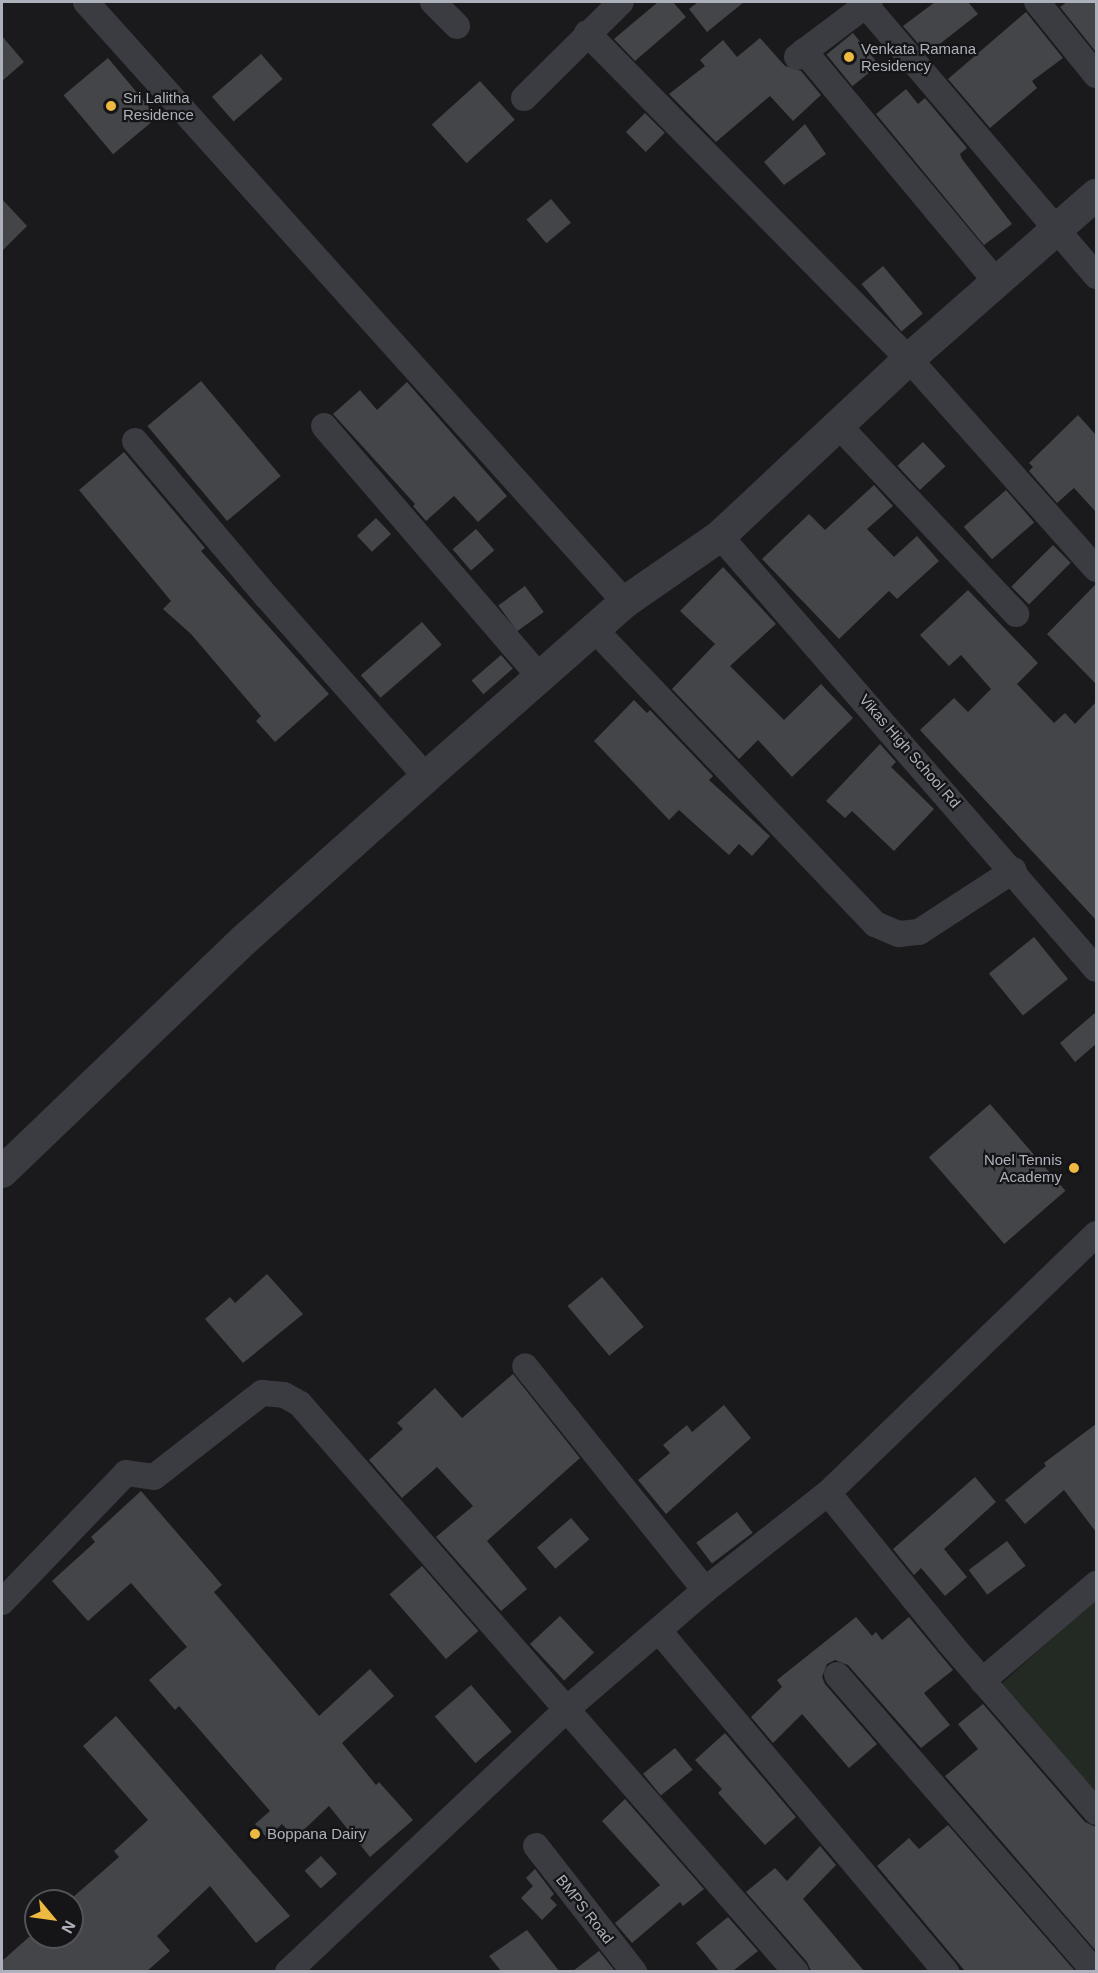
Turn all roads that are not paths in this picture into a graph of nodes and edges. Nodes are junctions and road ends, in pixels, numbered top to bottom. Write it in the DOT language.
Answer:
graph roads {
  1 [pos="86,2"];
  2 [pos="434,2"];
  3 [pos="621,2"];
  4 [pos="1037,2"];
  5 [pos="867,3"];
  6 [pos="457,26"];
  7 [pos="586,33"];
  8 [pos="1096,75"];
  9 [pos="524,98"];
  10 [pos="1096,195"];
  11 [pos="1055,231"];
  12 [pos="1096,276"];
  13 [pos="997,284"];
  14 [pos="909,359"];
  15 [pos="324,426"];
  16 [pos="840,427"];
  17 [pos="135,441"];
  18 [pos="720,536"];
  19 [pos="1096,569"];
  20 [pos="625,602"];
  21 [pos="1016,614"];
  22 [pos="596,631"];
  23 [pos="541,678"];
  24 [pos="426,777"];
  25 [pos="1014,870"];
  26 [pos="1096,969"];
  27 [pos="2,1172"];
  28 [pos="1096,1234"];
  29 [pos="525,1365"];
  30 [pos="828,1493"];
  31 [pos="1096,1584"];
  32 [pos="705,1590"];
  33 [pos="2,1602"];
  34 [pos="659,1631"];
  35 [pos="837,1675"];
  36 [pos="982,1681"];
  37 [pos="568,1708"];
  38 [pos="1096,1812"];
  39 [pos="536,1846"];
  40 [pos="288,1971"];
  41 [pos="634,1971"];
  42 [pos="796,1971"];
  43 [pos="946,1971"];
  44 [pos="1095,1971"];
  1 -- 20 [label="street"];
  2 -- 6 [label="street"];
  3 -- 7 [label="street"];
  4 -- 8 [label="street"];
  5 -- 11 [label="street"];
  5 -- 13 [label="street"];
  7 -- 9 [label="street"];
  7 -- 14 [label="street"];
  10 -- 11 [label="street"];
  11 -- 12 [label="street"];
  11 -- 13 [label="street"];
  13 -- 14 [label="street"];
  14 -- 16 [label="street"];
  14 -- 19 [label="street"];
  15 -- 23 [label="street"];
  16 -- 18 [label="street"];
  16 -- 21 [label="street"];
  17 -- 24 [label="street"];
  18 -- 20 [label="street"];
  18 -- 25 [label="street, Vikas High School Rd"];
  20 -- 22 [label="street"];
  22 -- 23 [label="street"];
  22 -- 25 [label="street"];
  23 -- 24 [label="street"];
  24 -- 27 [label="street"];
  25 -- 26 [label="street, Vikas High School Rd"];
  28 -- 30 [label="street"];
  29 -- 32 [label="street"];
  30 -- 32 [label="street"];
  30 -- 36 [label="street"];
  31 -- 36 [label="street"];
  32 -- 34 [label="street"];
  33 -- 37 [label="street"];
  34 -- 37 [label="street"];
  34 -- 43 [label="street"];
  35 -- 44 [label="street"];
  36 -- 38 [label="street"];
  37 -- 40 [label="street"];
  37 -- 42 [label="street"];
  39 -- 41 [label="street, BMPS Road"];
}
